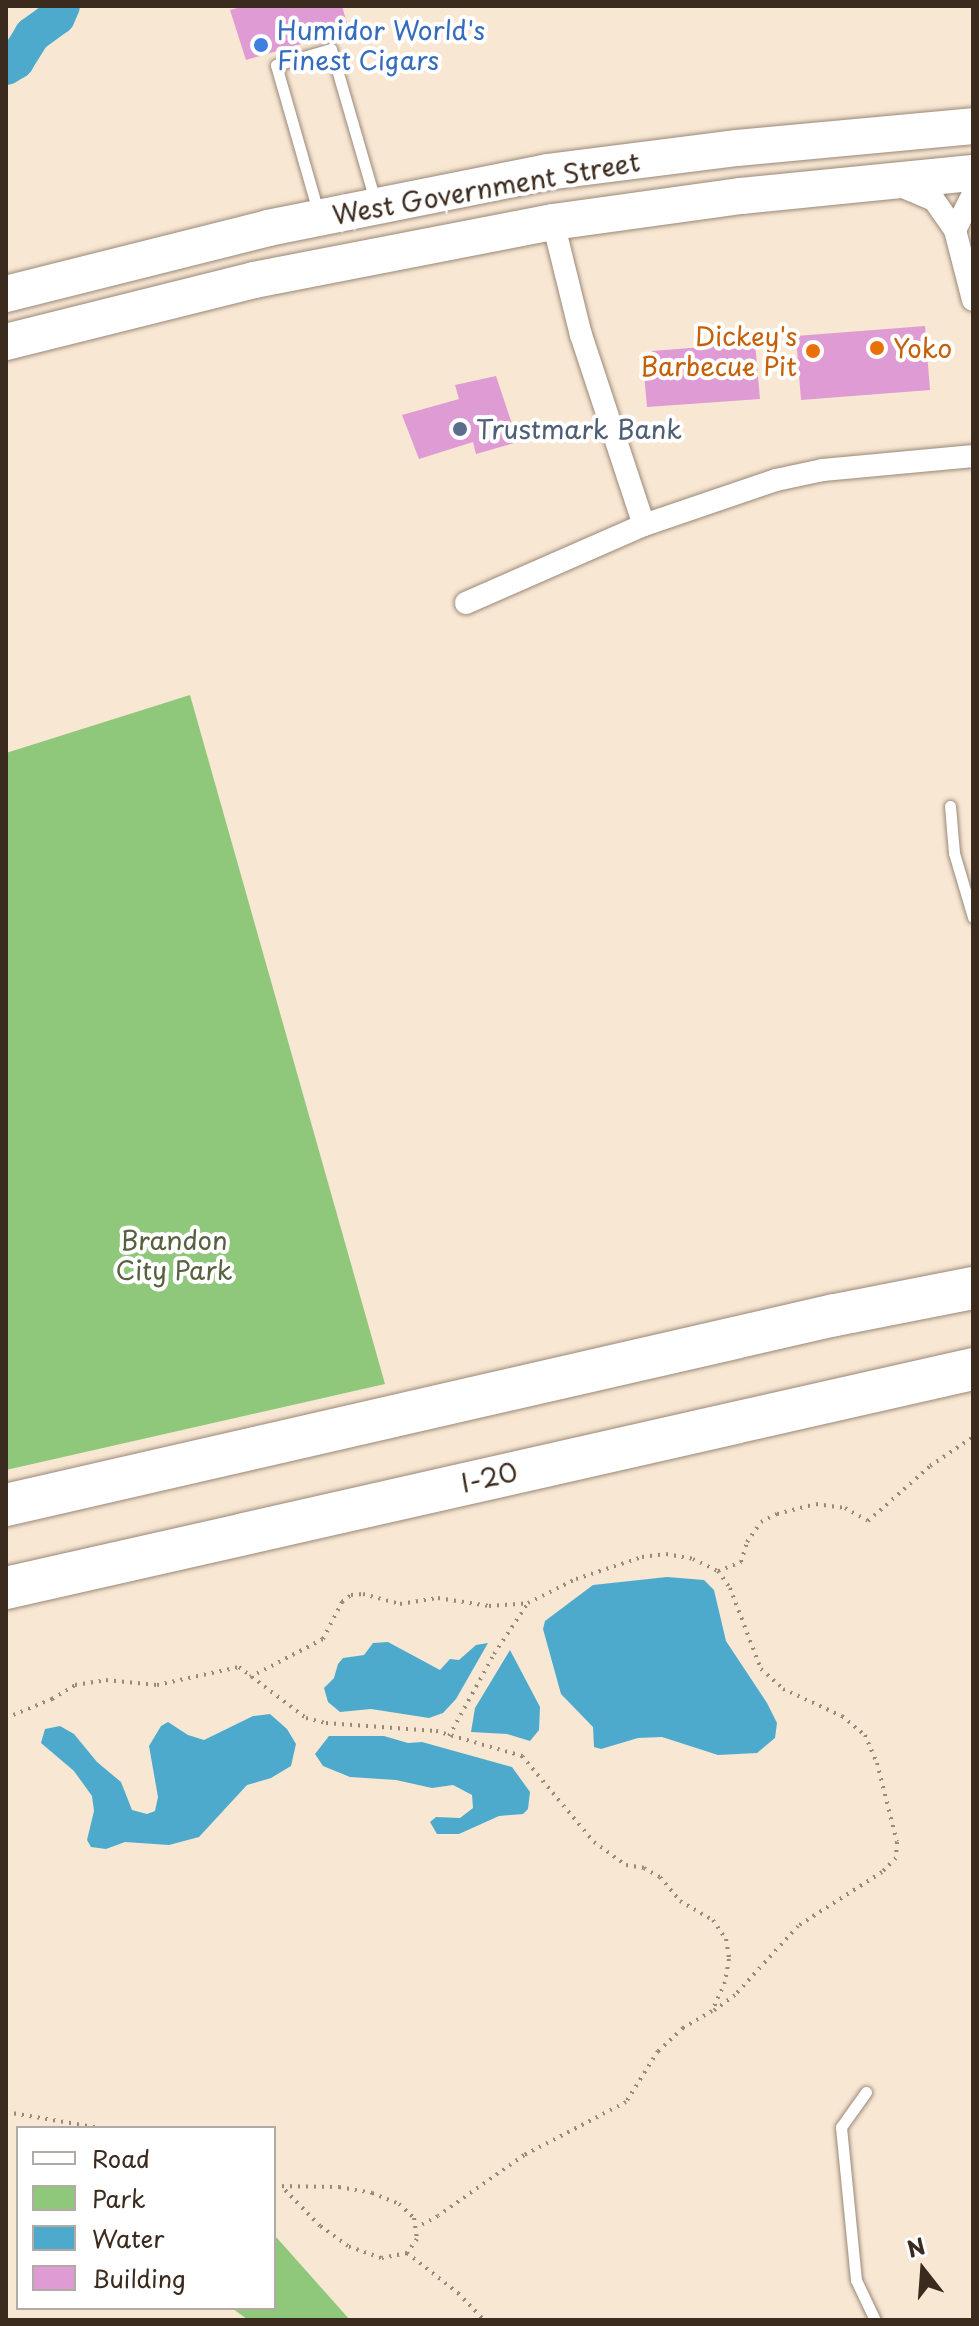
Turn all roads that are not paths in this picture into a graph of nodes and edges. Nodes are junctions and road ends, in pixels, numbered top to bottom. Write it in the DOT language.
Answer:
graph roads {
  1 [pos="973,126"];
  2 [pos="547,172"];
  3 [pos="973,173"];
  4 [pos="877,182"];
  5 [pos="973,194"];
  6 [pos="376,204"];
  7 [pos="319,217"];
  8 [pos="553,222"];
  9 [pos="955,230"];
  10 [pos="6,294"];
  11 [pos="973,298"];
  12 [pos="6,342"];
  13 [pos="973,456"];
  14 [pos="644,525"];
  15 [pos="466,603"];
  16 [pos="950,806"];
  17 [pos="973,917"];
  18 [pos="973,1288"];
  19 [pos="973,1369"];
  20 [pos="6,1505"];
  21 [pos="6,1588"];
  22 [pos="866,2092"];
  23 [pos="875,2320"];
  1 -- 2 [label="main road, West Government Street"];
  2 -- 6 [label="main road, West Government Street"];
  2 -- 8 [label="main road"];
  3 -- 4 [label="main road, West Government Street"];
  4 -- 8 [label="main road, West Government Street"];
  4 -- 9 [label="street"];
  5 -- 9 [label="street"];
  6 -- 7 [label="main road, West Government Street"];
  6 -- 7 [label="lane"];
  7 -- 10 [label="main road, West Government Street"];
  8 -- 12 [label="main road, West Government Street"];
  8 -- 14 [label="street"];
  9 -- 11 [label="street"];
  13 -- 14 [label="street"];
  14 -- 15 [label="street"];
  16 -- 17 [label="lane"];
  18 -- 20 [label="highway"];
  19 -- 21 [label="highway, I-20"];
  22 -- 23 [label="lane"];
}
